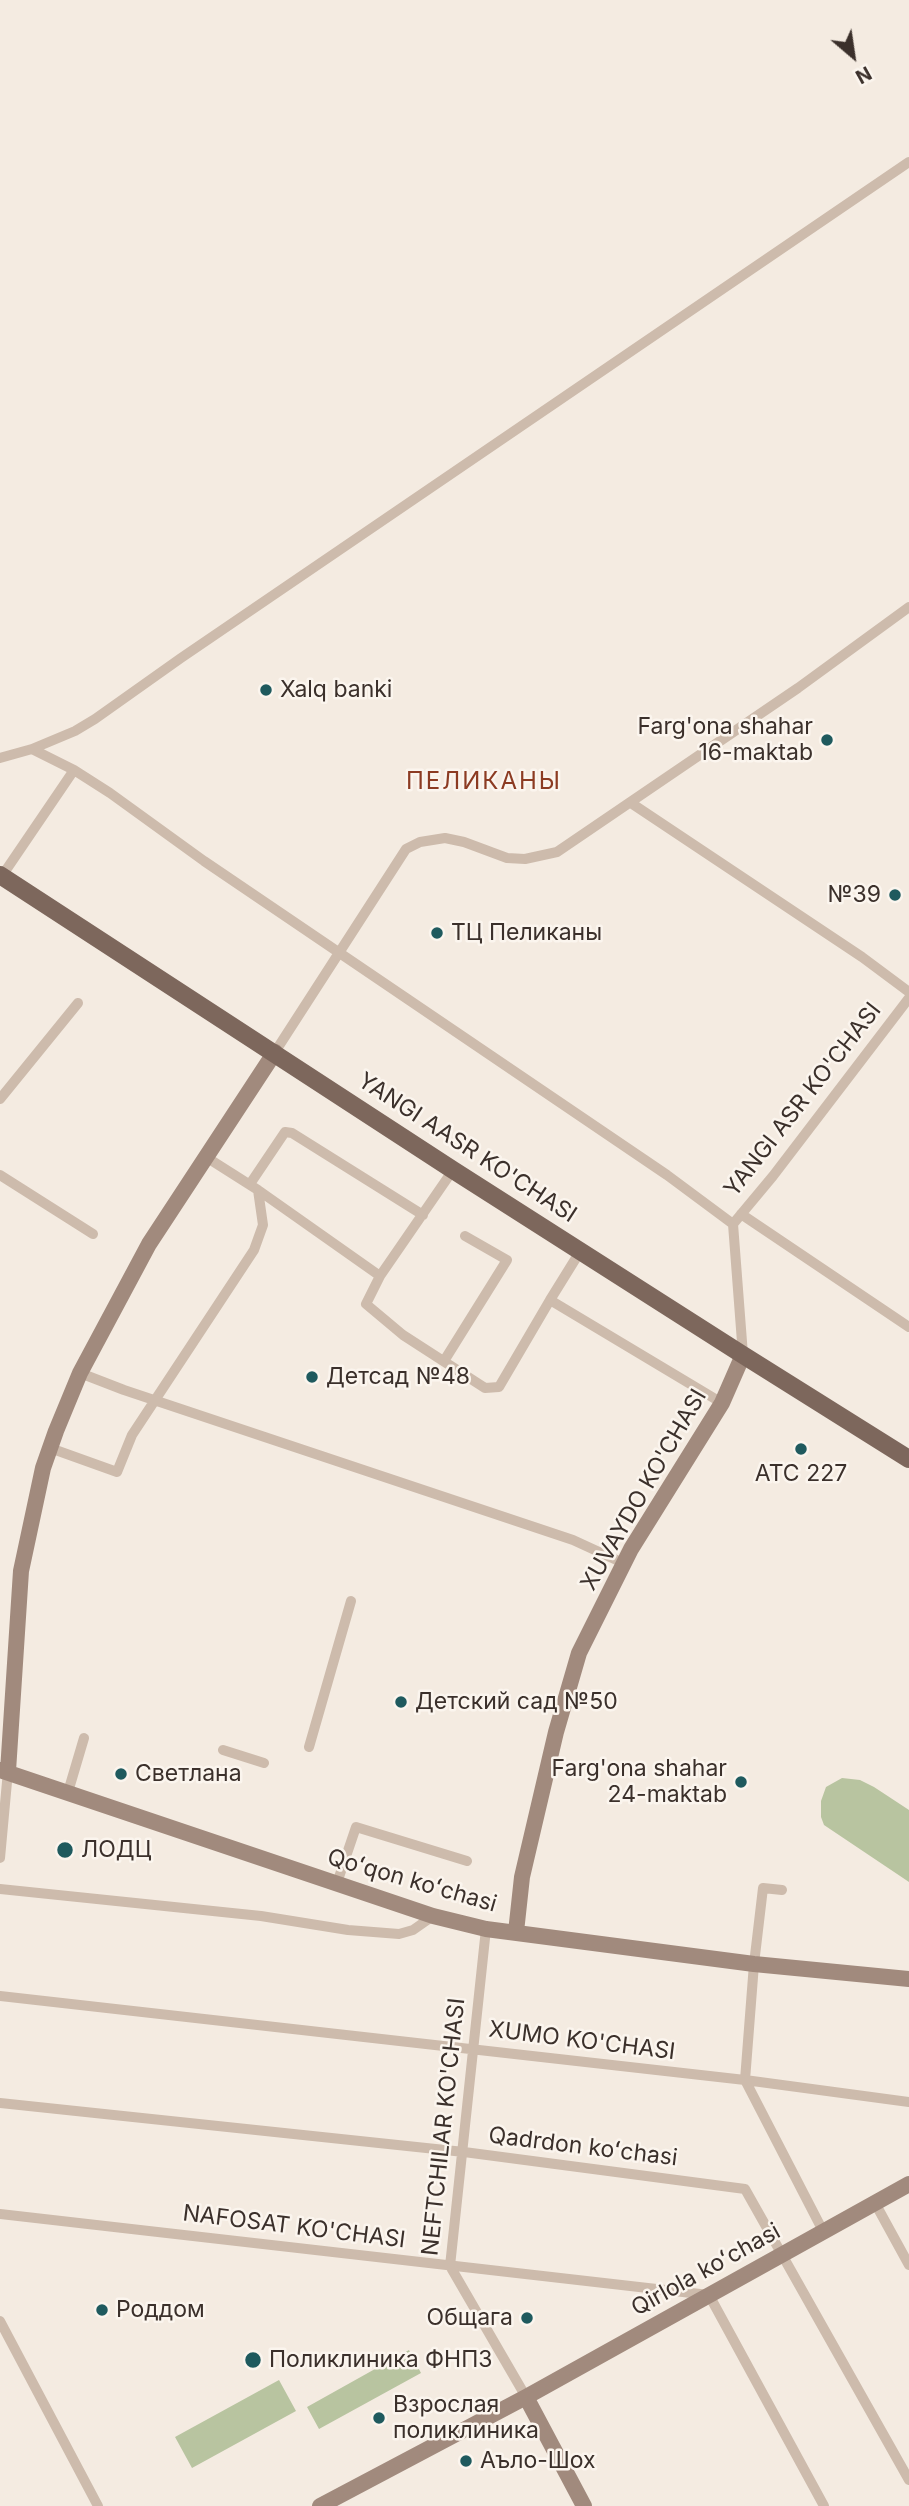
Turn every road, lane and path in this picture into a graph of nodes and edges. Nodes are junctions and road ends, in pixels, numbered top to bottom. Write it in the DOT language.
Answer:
graph roads {
  1 [pos="909,162"];
  2 [pos="909,607"];
  3 [pos="32,749"];
  4 [pos="0,758"];
  5 [pos="74,770"];
  6 [pos="631,803"];
  7 [pos="1,876"];
  8 [pos="339,953"];
  9 [pos="909,992"];
  10 [pos="909,998"];
  11 [pos="78,1003"];
  12 [pos="275,1052"];
  13 [pos="0,1099"];
  14 [pos="206,1157"];
  15 [pos="453,1170"];
  16 [pos="0,1175"];
  17 [pos="254,1187"];
  18 [pos="741,1214"];
  19 [pos="423,1215"];
  20 [pos="733,1224"];
  21 [pos="93,1234"];
  22 [pos="465,1236"];
  23 [pos="581,1250"];
  24 [pos="380,1276"];
  25 [pos="550,1300"];
  26 [pos="909,1327"];
  27 [pos="743,1355"];
  28 [pos="444,1361"];
  29 [pos="80,1373"];
  30 [pos="154,1399"];
  31 [pos="722,1403"];
  32 [pos="50,1448"];
  33 [pos="909,1459"];
  34 [pos="623,1563"];
  35 [pos="351,1601"];
  36 [pos="84,1738"];
  37 [pos="309,1747"];
  38 [pos="223,1750"];
  39 [pos="264,1763"];
  40 [pos="4,1771"];
  41 [pos="68,1792"];
  42 [pos="0,1858"];
  43 [pos="467,1861"];
  44 [pos="337,1883"];
  45 [pos="0,1889"];
  46 [pos="782,1890"];
  47 [pos="433,1916"];
  48 [pos="486,1928"];
  49 [pos="516,1933"];
  50 [pos="754,1964"];
  51 [pos="909,1979"];
  52 [pos="0,1996"];
  53 [pos="475,2049"];
  54 [pos="745,2080"];
  55 [pos="909,2102"];
  56 [pos="0,2103"];
  57 [pos="464,2152"];
  58 [pos="909,2184"];
  59 [pos="875,2203"];
  60 [pos="0,2214"];
  61 [pos="823,2231"];
  62 [pos="782,2254"];
  63 [pos="909,2265"];
  64 [pos="450,2266"];
  65 [pos="709,2295"];
  66 [pos="0,2321"];
  67 [pos="526,2397"];
  68 [pos="909,2480"];
  69 [pos="98,2506"];
  70 [pos="320,2506"];
  71 [pos="584,2506"];
  72 [pos="824,2506"];
  1 -- 3 [label="street"];
  2 -- 6 [label="street"];
  3 -- 4 [label="street"];
  3 -- 5 [label="street"];
  5 -- 7 [label="street"];
  5 -- 8 [label="street"];
  6 -- 8 [label="street"];
  6 -- 9 [label="street, YANGI ASR KO'CHASI"];
  7 -- 12 [label="main road, YANGI AASR KO'CHASI"];
  8 -- 12 [label="street"];
  8 -- 20 [label="street"];
  10 -- 18 [label="street, YANGI ASR KO'CHASI"];
  11 -- 13 [label="street"];
  12 -- 14 [label="street"];
  12 -- 15 [label="main road, YANGI AASR KO'CHASI"];
  14 -- 17 [label="street"];
  14 -- 29 [label="street"];
  15 -- 19 [label="street"];
  15 -- 23 [label="main road, YANGI AASR KO'CHASI"];
  16 -- 21 [label="street"];
  17 -- 19 [label="street"];
  17 -- 24 [label="street"];
  17 -- 30 [label="street"];
  18 -- 20 [label="street, YANGI ASR KO'CHASI"];
  18 -- 26 [label="street"];
  19 -- 24 [label="street"];
  20 -- 27 [label="street, YANGI ASR KO'CHASI"];
  22 -- 28 [label="street"];
  23 -- 25 [label="street"];
  23 -- 27 [label="main road, YANGI AASR KO'CHASI"];
  24 -- 28 [label="street"];
  25 -- 28 [label="street"];
  25 -- 31 [label="street"];
  27 -- 31 [label="street, XUVAYDO KO'CHASI"];
  27 -- 33 [label="main road, YANGI AASR KO'CHASI"];
  29 -- 30 [label="street"];
  29 -- 32 [label="street"];
  30 -- 32 [label="street"];
  30 -- 34 [label="street"];
  31 -- 34 [label="street, XUVAYDO KO'CHASI"];
  32 -- 40 [label="street"];
  34 -- 49 [label="street, XUVAYDO KO'CHASI"];
  35 -- 37 [label="street"];
  36 -- 41 [label="street"];
  38 -- 39 [label="street"];
  40 -- 41 [label="street, Qoʻqon koʻchasi"];
  40 -- 42 [label="street"];
  41 -- 44 [label="street, Qoʻqon koʻchasi"];
  43 -- 44 [label="street"];
  44 -- 47 [label="street, Qoʻqon koʻchasi"];
  45 -- 47 [label="street"];
  46 -- 50 [label="street"];
  47 -- 48 [label="street, Qoʻqon koʻchasi"];
  48 -- 49 [label="street, Qoʻqon koʻchasi"];
  48 -- 53 [label="street, NEFTCHILAR KO'CHASI"];
  49 -- 50 [label="street, Qoʻqon koʻchasi"];
  50 -- 51 [label="street, Qoʻqon koʻchasi"];
  50 -- 54 [label="street"];
  52 -- 53 [label="street, XUMO KO'CHASI"];
  53 -- 54 [label="street, XUMO KO'CHASI"];
  53 -- 57 [label="street, NEFTCHILAR KO'CHASI"];
  54 -- 55 [label="street, XUMO KO'CHASI"];
  54 -- 61 [label="street"];
  56 -- 57 [label="street, Qadrdon koʻchasi"];
  57 -- 62 [label="street, Qadrdon koʻchasi"];
  57 -- 64 [label="street, NEFTCHILAR KO'CHASI"];
  58 -- 59 [label="street, Qirlola koʻchasi"];
  59 -- 61 [label="street, Qirlola koʻchasi"];
  59 -- 63 [label="street"];
  60 -- 64 [label="street, NAFOSAT KO'CHASI"];
  61 -- 62 [label="street, Qirlola koʻchasi"];
  62 -- 65 [label="street, Qirlola koʻchasi"];
  62 -- 68 [label="street, Qadrdon koʻchasi"];
  64 -- 65 [label="street, NAFOSAT KO'CHASI"];
  64 -- 67 [label="street, NEFTCHILAR KO'CHASI"];
  65 -- 67 [label="street, Qirlola koʻchasi"];
  65 -- 72 [label="street"];
  66 -- 69 [label="street"];
  67 -- 70 [label="street, Qirlola koʻchasi"];
  67 -- 71 [label="street, NEFTCHILAR KO'CHASI"];
}
